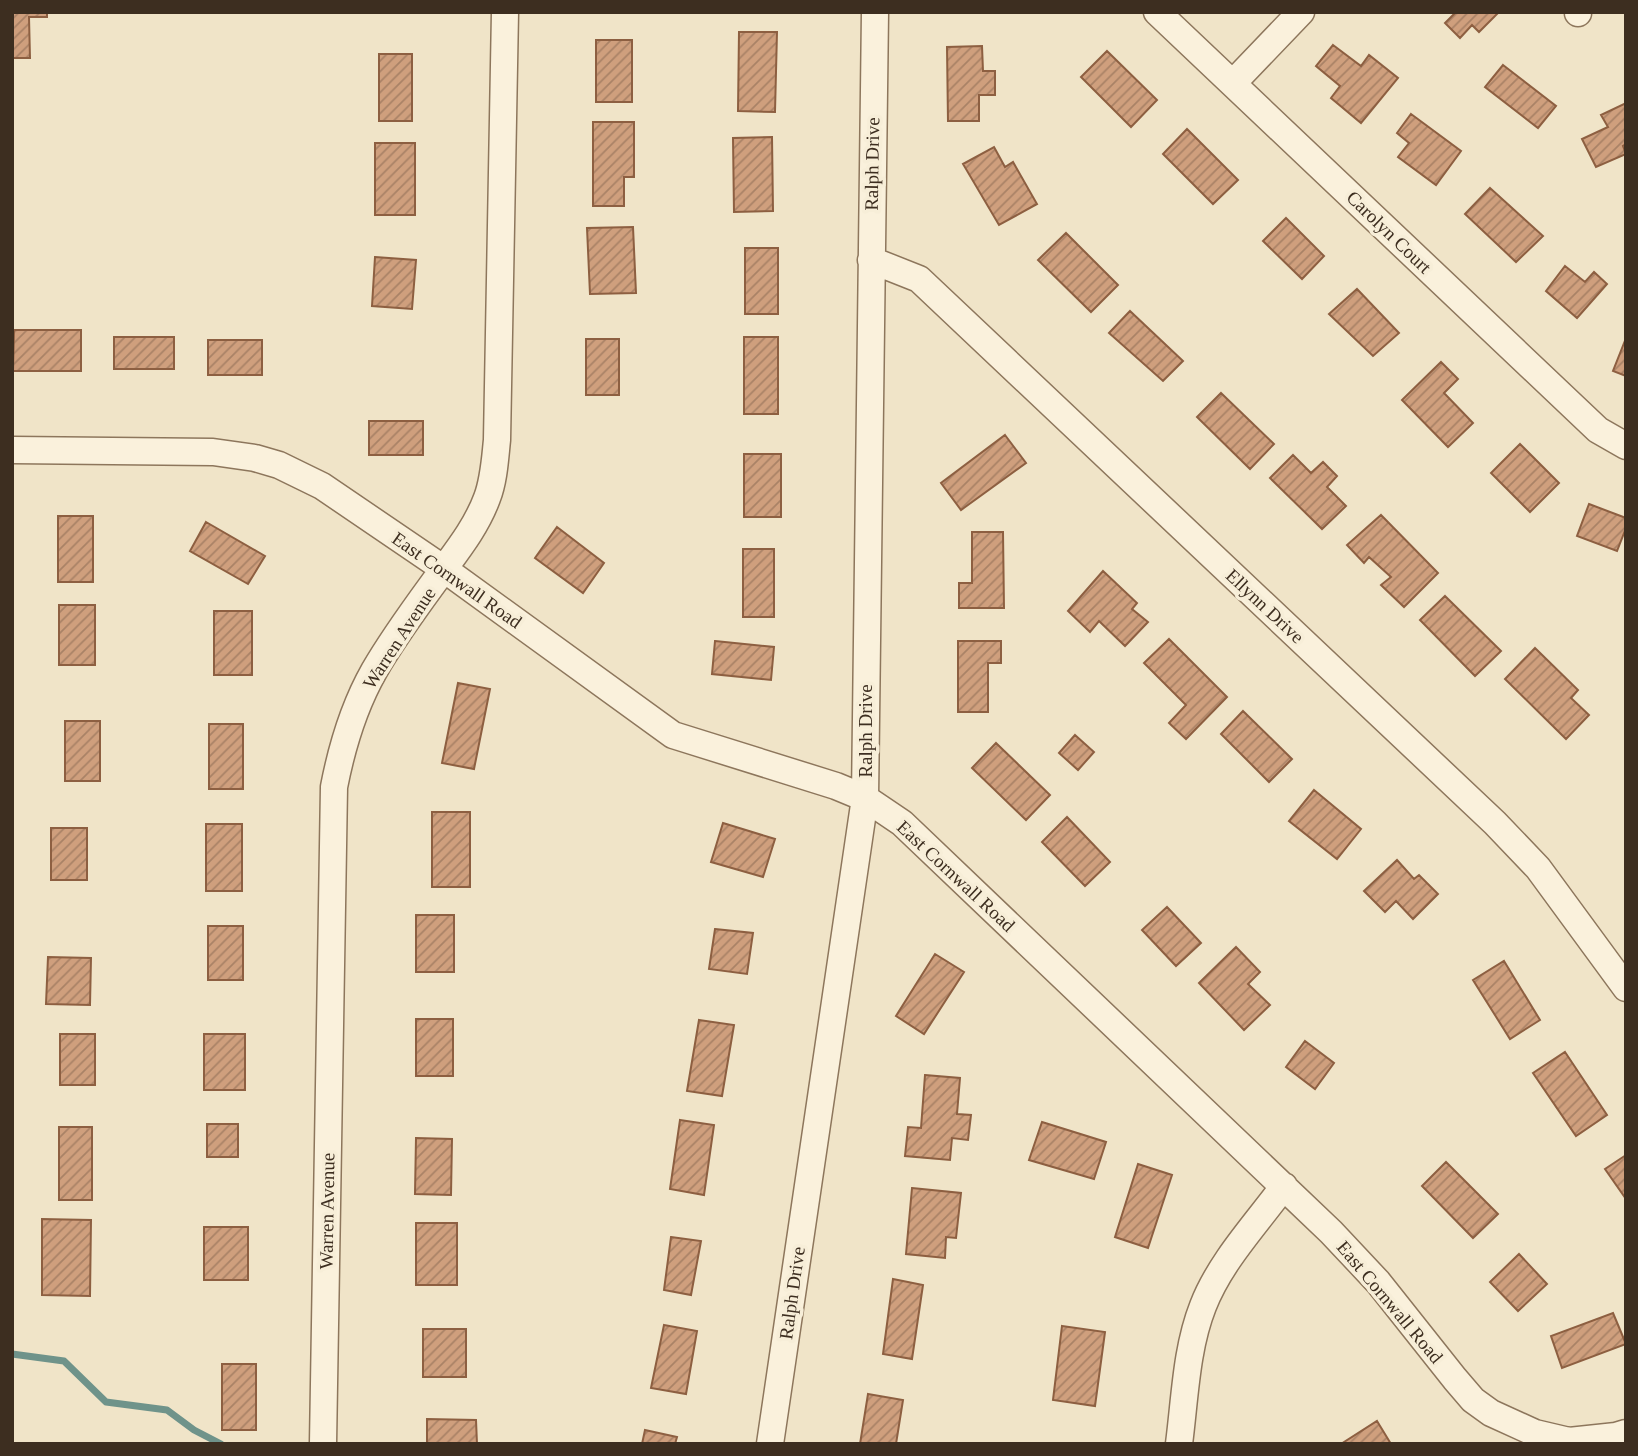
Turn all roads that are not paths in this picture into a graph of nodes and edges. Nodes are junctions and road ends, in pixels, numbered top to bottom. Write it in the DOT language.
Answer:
graph roads {
  1 [pos="505,12"];
  2 [pos="875,12"];
  3 [pos="1157,12"];
  4 [pos="1301,12"];
  5 [pos="1234,83"];
  6 [pos="871,260"];
  7 [pos="1626,446"];
  8 [pos="12,450"];
  9 [pos="444,569"];
  10 [pos="864,798"];
  11 [pos="1626,988"];
  12 [pos="1284,1186"];
  13 [pos="1626,1433"];
  14 [pos="1569,1442"];
  15 [pos="323,1444"];
  16 [pos="770,1444"];
  17 [pos="1179,1444"];
  1 -- 9 [label="street, Warren Avenue"];
  2 -- 6 [label="street, Ralph Drive"];
  3 -- 5 [label="street, Carolyn Court"];
  4 -- 5 [label="street"];
  5 -- 7 [label="street, Carolyn Court"];
  6 -- 10 [label="street, Ralph Drive"];
  6 -- 11 [label="street, Ellynn Drive"];
  8 -- 9 [label="street, East Cornwall Road"];
  9 -- 10 [label="street, East Cornwall Road"];
  9 -- 15 [label="street, Warren Avenue"];
  10 -- 12 [label="street, East Cornwall Road"];
  10 -- 16 [label="street, Ralph Drive"];
  12 -- 14 [label="street, East Cornwall Road"];
  12 -- 17 [label="street"];
  13 -- 14 [label="street, East Cornwall Road"];
}
